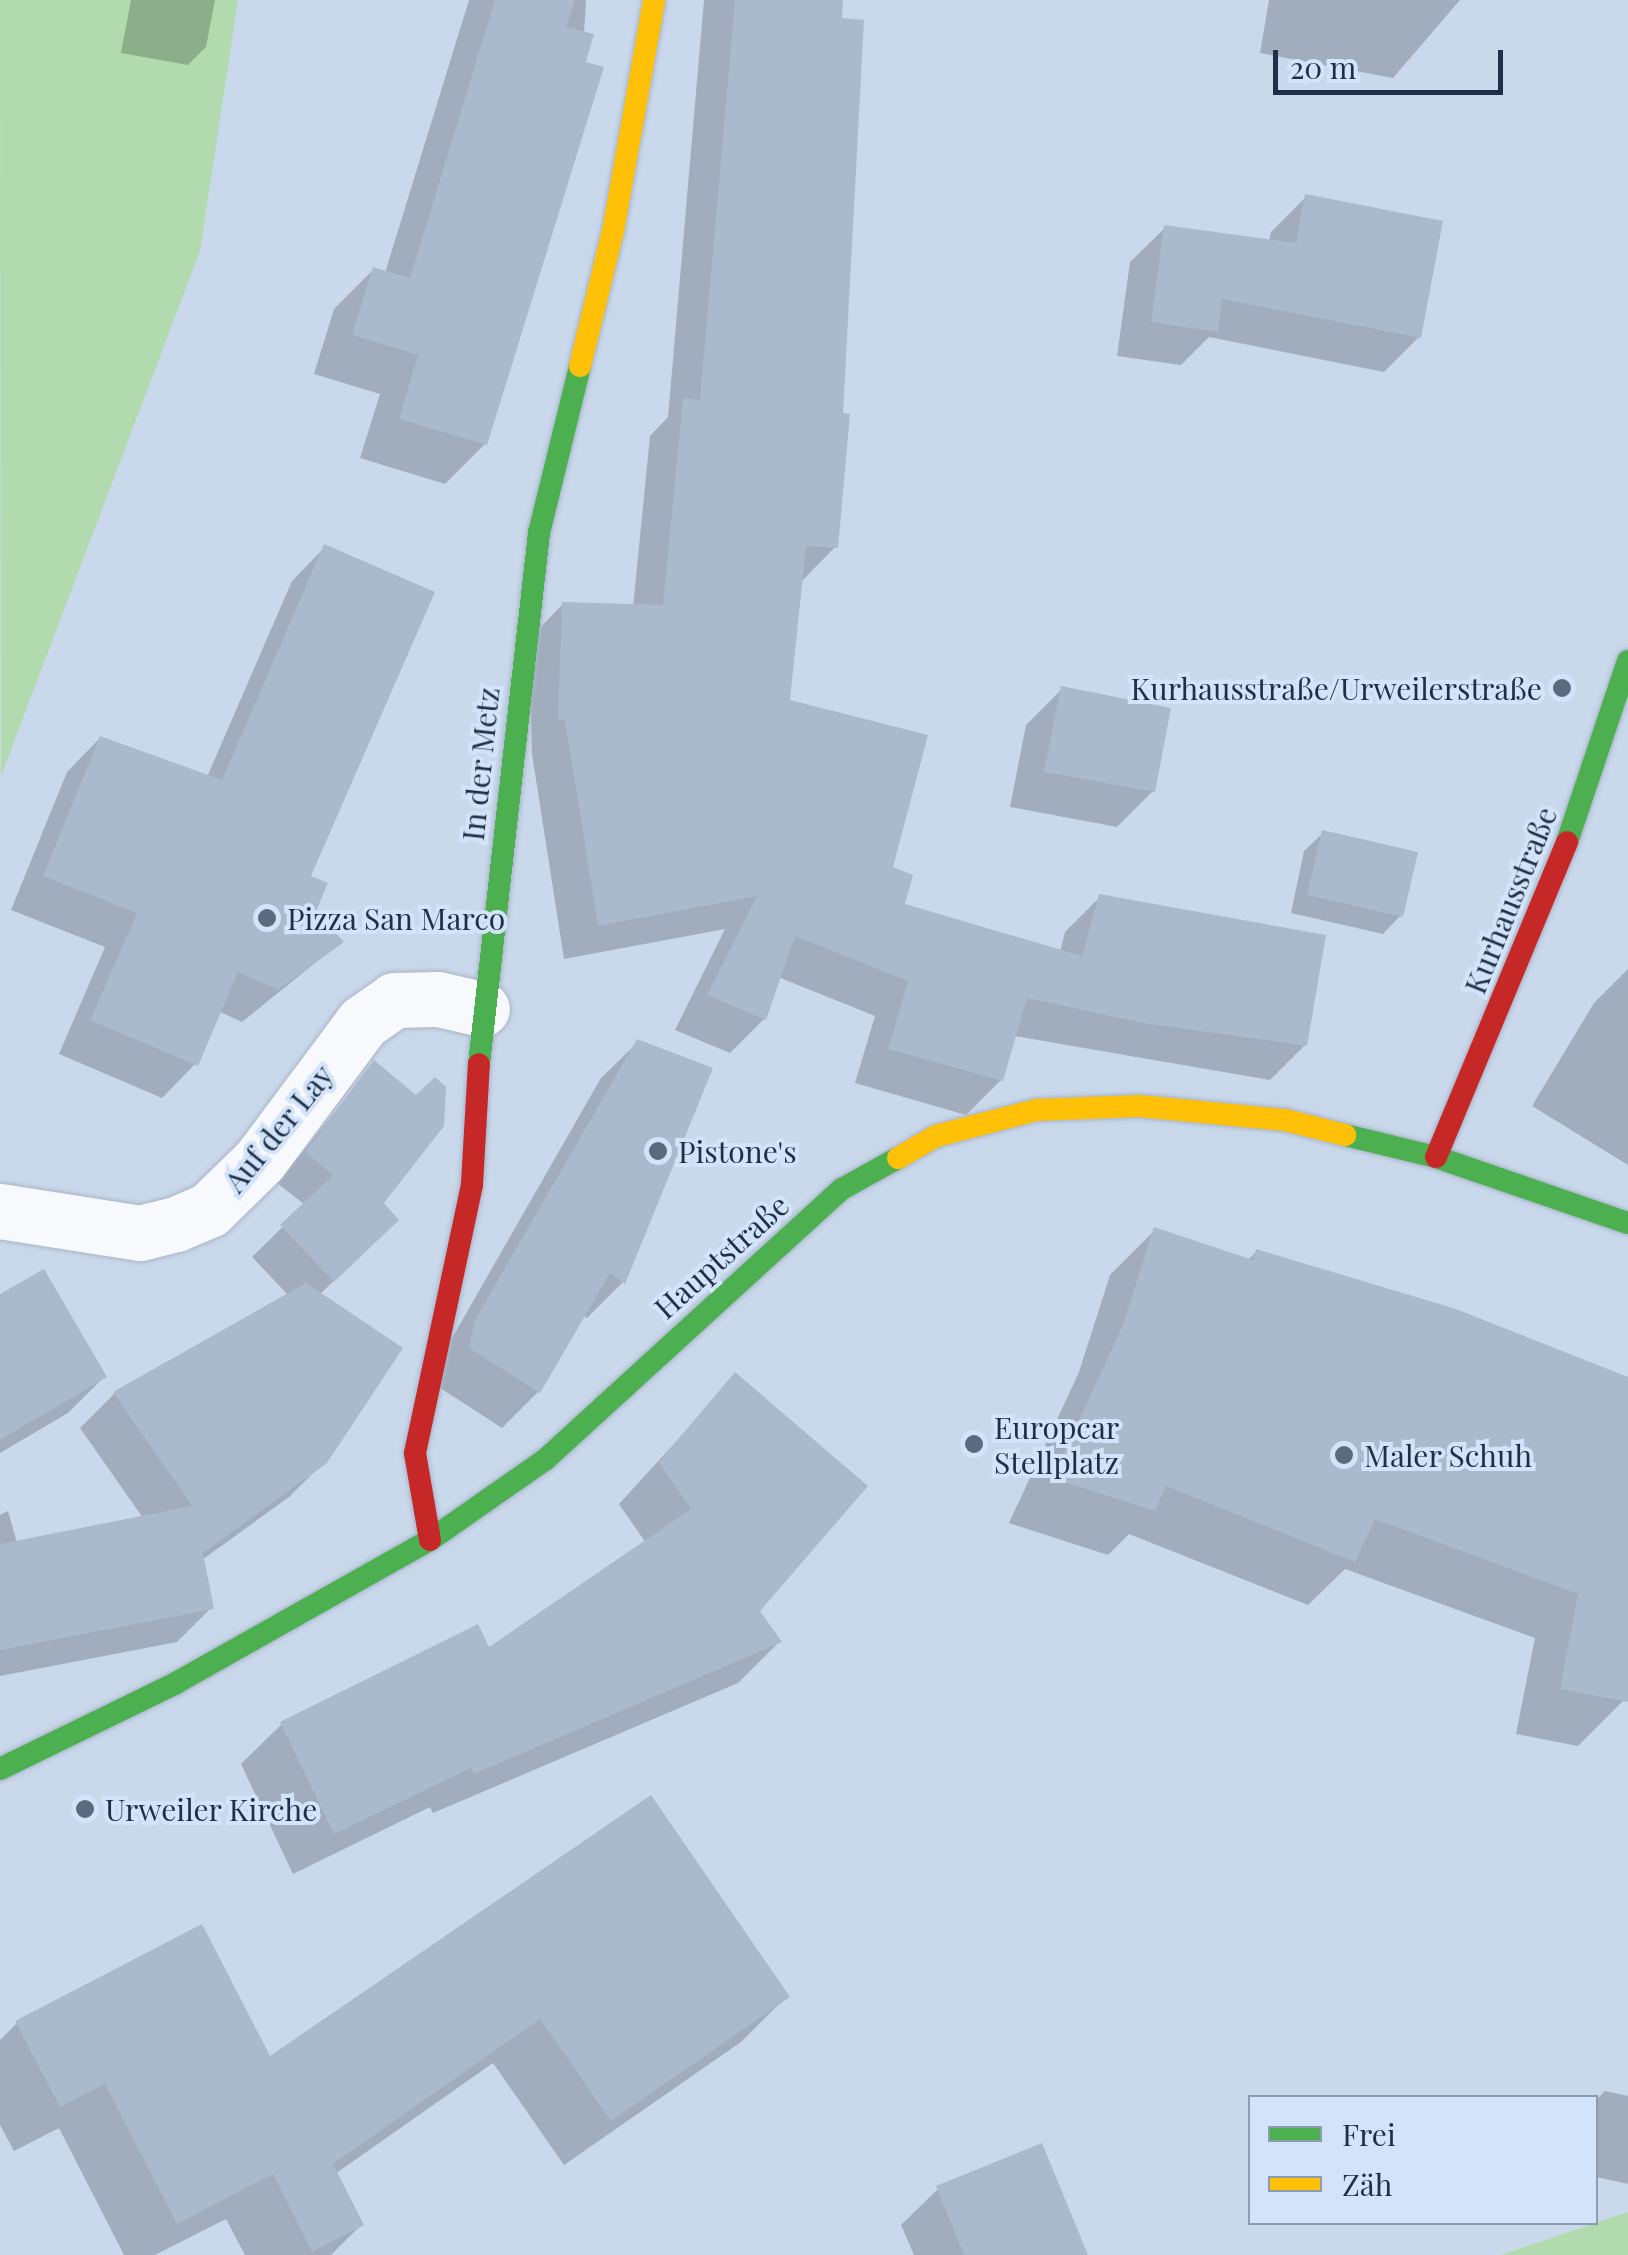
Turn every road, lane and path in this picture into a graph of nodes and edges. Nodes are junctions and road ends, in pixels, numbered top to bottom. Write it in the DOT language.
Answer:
graph roads {
  1 [pos="654,0"];
  2 [pos="1628,661"];
  3 [pos="482,1009"];
  4 [pos="1436,1157"];
  5 [pos="0,1211"];
  6 [pos="1628,1223"];
  7 [pos="430,1540"];
  8 [pos="0,1769"];
  1 -- 3 [label="street, In der Metz"];
  2 -- 4 [label="street, Kurhausstraße"];
  3 -- 5 [label="street, Auf der Lay"];
  3 -- 7 [label="street, In der Metz"];
  4 -- 6 [label="street, Hauptstraße"];
  4 -- 7 [label="street, Hauptstraße"];
  7 -- 8 [label="street, Hauptstraße"];
}
